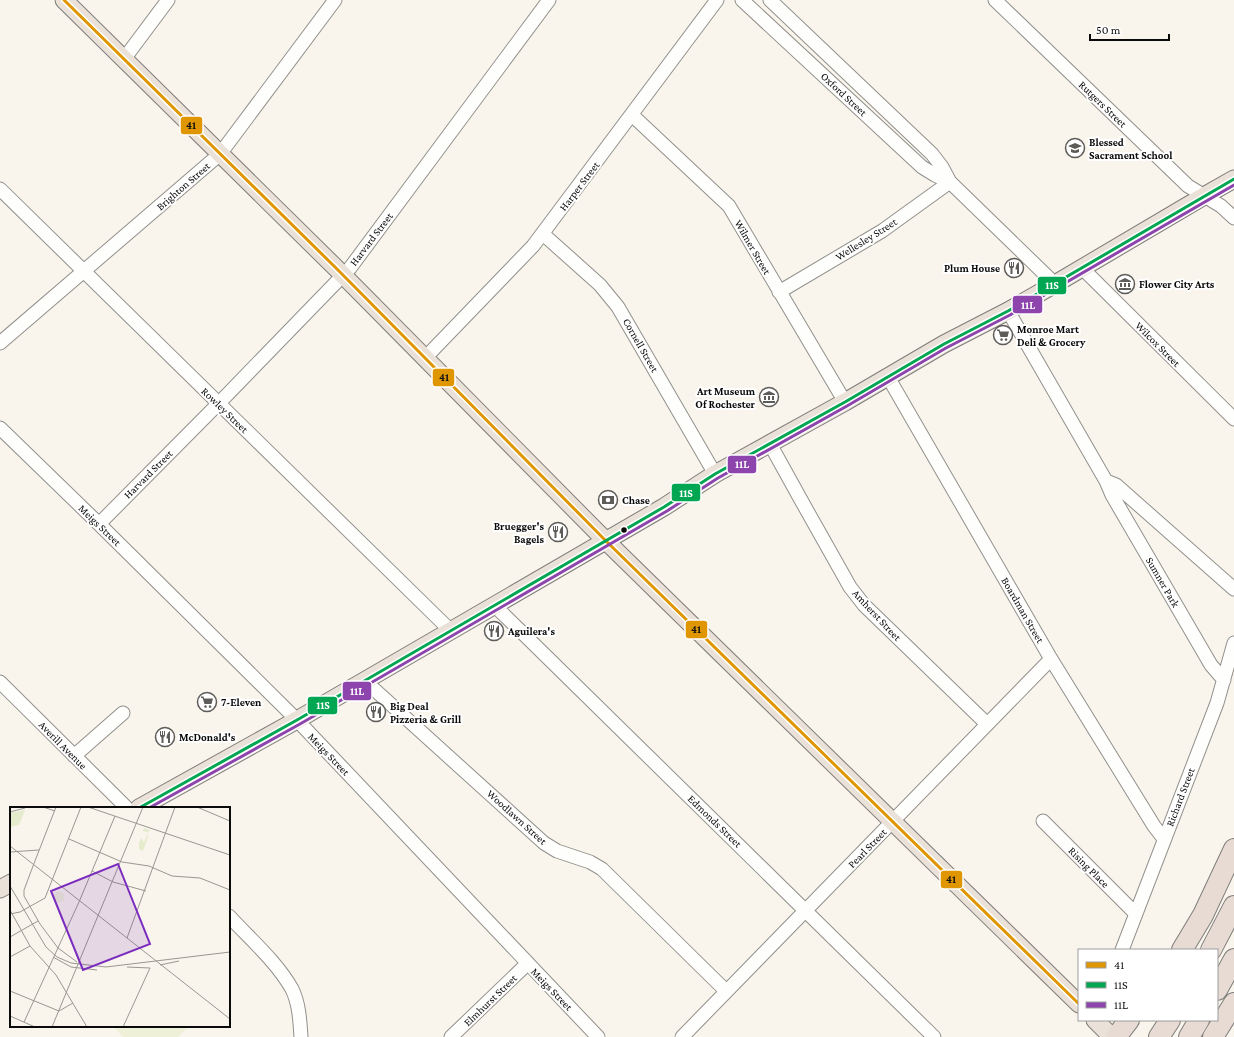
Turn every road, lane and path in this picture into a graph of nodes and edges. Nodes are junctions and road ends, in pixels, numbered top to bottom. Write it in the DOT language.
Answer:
graph roads {
  1 [pos="64,0"];
  2 [pos="168,0"];
  3 [pos="335,0"];
  4 [pos="549,0"];
  5 [pos="717,0"];
  6 [pos="742,0"];
  7 [pos="770,0"];
  8 [pos="995,0"];
  9 [pos="124,59"];
  10 [pos="632,115"];
  11 [pos="220,154"];
  12 [pos="1234,179"];
  13 [pos="950,182"];
  14 [pos="0,189"];
  15 [pos="1204,196"];
  16 [pos="1234,218"];
  17 [pos="543,234"];
  18 [pos="1082,268"];
  19 [pos="84,272"];
  20 [pos="344,276"];
  21 [pos="1055,284"];
  22 [pos="779,292"];
  23 [pos="1008,311"];
  24 [pos="0,343"];
  25 [pos="425,358"];
  26 [pos="888,377"];
  27 [pos="845,402"];
  28 [pos="218,404"];
  29 [pos="1234,419"];
  30 [pos="0,428"];
  31 [pos="770,444"];
  32 [pos="715,474"];
  33 [pos="1106,481"];
  34 [pos="99,524"];
  35 [pos="606,541"];
  36 [pos="1234,590"];
  37 [pos="495,606"];
  38 [pos="450,631"];
  39 [pos="1234,643"];
  40 [pos="1051,659"];
  41 [pos="1224,680"];
  42 [pos="365,681"];
  43 [pos="0,682"];
  44 [pos="123,713"];
  45 [pos="297,720"];
  46 [pos="987,724"];
  47 [pos="74,756"];
  48 [pos="126,807"];
  49 [pos="141,807"];
  50 [pos="1043,821"];
  51 [pos="892,822"];
  52 [pos="1164,839"];
  53 [pos="1234,849"];
  54 [pos="10,884"];
  55 [pos="0,889"];
  56 [pos="1234,906"];
  57 [pos="806,911"];
  58 [pos="1136,914"];
  59 [pos="230,917"];
  60 [pos="1122,949"];
  61 [pos="1183,949"];
  62 [pos="1212,949"];
  63 [pos="1234,959"];
  64 [pos="528,964"];
  65 [pos="1218,988"];
  66 [pos="726,991"];
  67 [pos="1078,1003"];
  68 [pos="1234,1003"];
  69 [pos="1096,1021"];
  70 [pos="1128,1021"];
  71 [pos="1169,1021"];
  72 [pos="1198,1021"];
  73 [pos="301,1037"];
  74 [pos="451,1037"];
  75 [pos="598,1037"];
  76 [pos="682,1037"];
  77 [pos="934,1037"];
  78 [pos="1112,1037"];
  79 [pos="1116,1037"];
  80 [pos="1159,1037"];
  81 [pos="1189,1037"];
  82 [pos="1213,1037"];
  1 -- 9 [label="main road"];
  2 -- 9 [label="street"];
  3 -- 11 [label="street, Brighton Street"];
  4 -- 20 [label="street, Harvard Street"];
  5 -- 10 [label="street, Harper Street"];
  6 -- 13 [label="street, Oxford Street"];
  7 -- 13 [label="street, Oxford Street"];
  8 -- 15 [label="street, Rutgers Street"];
  9 -- 11 [label="main road"];
  10 -- 17 [label="street, Harper Street"];
  10 -- 22 [label="street, Wilmer Street"];
  11 -- 19 [label="street, Brighton Street"];
  11 -- 20 [label="main road"];
  12 -- 15 [label="main road"];
  13 -- 21 [label="street, Oxford Street"];
  13 -- 22 [label="street, Wellesley Street"];
  14 -- 19 [label="street, Rowley Street"];
  15 -- 16 [label="street, Rutgers Street"];
  15 -- 18 [label="main road"];
  17 -- 25 [label="street, Harper Street"];
  17 -- 32 [label="street, Cornell Street"];
  18 -- 21 [label="main road"];
  18 -- 29 [label="street, Wilcox Street"];
  19 -- 24 [label="street, Brighton Street"];
  19 -- 28 [label="street, Rowley Street"];
  20 -- 25 [label="main road"];
  20 -- 28 [label="street, Harvard Street"];
  21 -- 23 [label="main road"];
  22 -- 27 [label="street, Wilmer Street"];
  23 -- 26 [label="main road"];
  23 -- 33 [label="street, Sumner Park"];
  25 -- 35 [label="main road"];
  26 -- 27 [label="main road"];
  26 -- 40 [label="street, Boardman Street"];
  27 -- 31 [label="main road"];
  28 -- 34 [label="street, Harvard Street"];
  28 -- 38 [label="street, Rowley Street"];
  30 -- 34 [label="street, Meigs Street"];
  31 -- 32 [label="main road"];
  31 -- 46 [label="street, Amherst Street"];
  32 -- 35 [label="main road"];
  33 -- 36 [label="street, Sumner Park"];
  33 -- 41 [label="street, Sumner Park"];
  34 -- 45 [label="street, Meigs Street"];
  35 -- 37 [label="main road"];
  35 -- 51 [label="main road"];
  37 -- 38 [label="main road"];
  37 -- 57 [label="street, Edmonds Street"];
  38 -- 42 [label="main road"];
  39 -- 41 [label="street, Richard Street"];
  40 -- 46 [label="street, Pearl Street"];
  40 -- 52 [label="street, Boardman Street"];
  41 -- 52 [label="street, Richard Street"];
  42 -- 45 [label="main road"];
  42 -- 66 [label="street, Woodlawn Street"];
  43 -- 47 [label="street, Averill Avenue"];
  44 -- 47 [label="street"];
  45 -- 49 [label="main road"];
  45 -- 64 [label="street, Meigs Street"];
  46 -- 51 [label="street, Pearl Street"];
  47 -- 48 [label="street, Averill Avenue"];
  50 -- 58 [label="street, Rising Place"];
  51 -- 57 [label="street, Pearl Street"];
  51 -- 67 [label="main road"];
  52 -- 58 [label="street, Richard Street"];
  53 -- 61 [label="highway"];
  54 -- 55 [label="main road"];
  56 -- 62 [label="highway"];
  57 -- 66 [label="street, Pearl Street"];
  57 -- 77 [label="street, Edmonds Street"];
  58 -- 60 [label="street, Richard Street"];
  59 -- 73 [label="street"];
  63 -- 65 [label="highway"];
  64 -- 74 [label="street, Elmhurst Street"];
  64 -- 75 [label="street, Meigs Street"];
  66 -- 76 [label="street, Pearl Street"];
  68 -- 82 [label="highway"];
  69 -- 78 [label="main road"];
  70 -- 79 [label="highway"];
  71 -- 80 [label="highway"];
  72 -- 81 [label="highway"];
}
